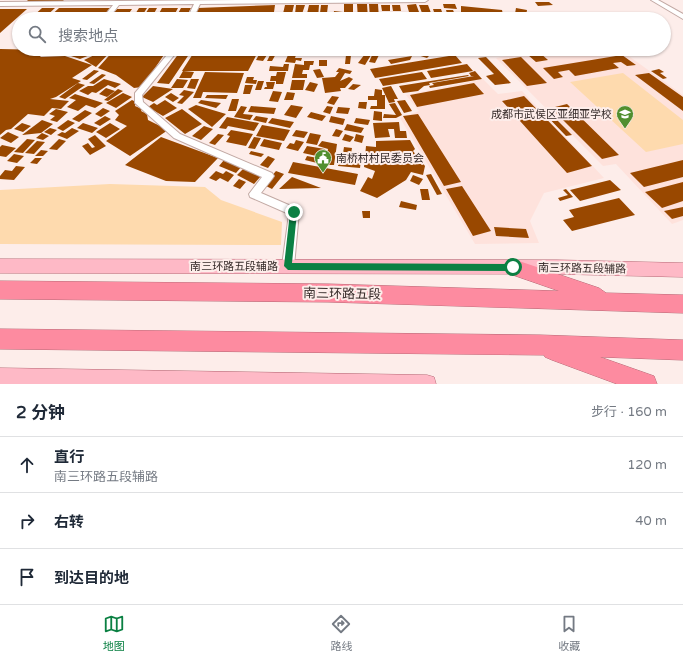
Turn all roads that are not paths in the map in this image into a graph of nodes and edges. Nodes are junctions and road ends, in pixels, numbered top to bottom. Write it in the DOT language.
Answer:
graph roads {
  1 [pos="425,0"];
  2 [pos="654,0"];
  3 [pos="197,3"];
  4 [pos="0,4"];
  5 [pos="117,4"];
  6 [pos="111,12"];
  7 [pos="193,12"];
  8 [pos="683,17"];
  9 [pos="170,56"];
  10 [pos="0,266"];
  11 [pos="288,266"];
  12 [pos="513,267"];
  13 [pos="683,270"];
  14 [pos="0,290"];
  15 [pos="680,301"];
  16 [pos="614,302"];
  17 [pos="0,339"];
  18 [pos="540,345"];
  19 [pos="683,350"];
  20 [pos="0,377"];
  21 [pos="143,382"];
  22 [pos="426,384"];
  23 [pos="646,384"];
  1 -- 3 [label="street"];
  2 -- 8 [label="street"];
  3 -- 5 [label="street"];
  3 -- 7 [label="street"];
  4 -- 5 [label="street"];
  5 -- 6 [label="street"];
  9 -- 11 [label="street"];
  10 -- 11 [label="main road, 南三环路五段辅路"];
  11 -- 12 [label="main road, 南三环路五段辅路"];
  12 -- 13 [label="main road, 南三环路五段辅路"];
  12 -- 16 [label="highway"];
  14 -- 16 [label="highway, 南三环路五段"];
  15 -- 16 [label="highway, 南三环路五段"];
  17 -- 18 [label="highway"];
  18 -- 19 [label="highway"];
  18 -- 23 [label="highway"];
  20 -- 21 [label="main road"];
  21 -- 22 [label="main road"];
}
